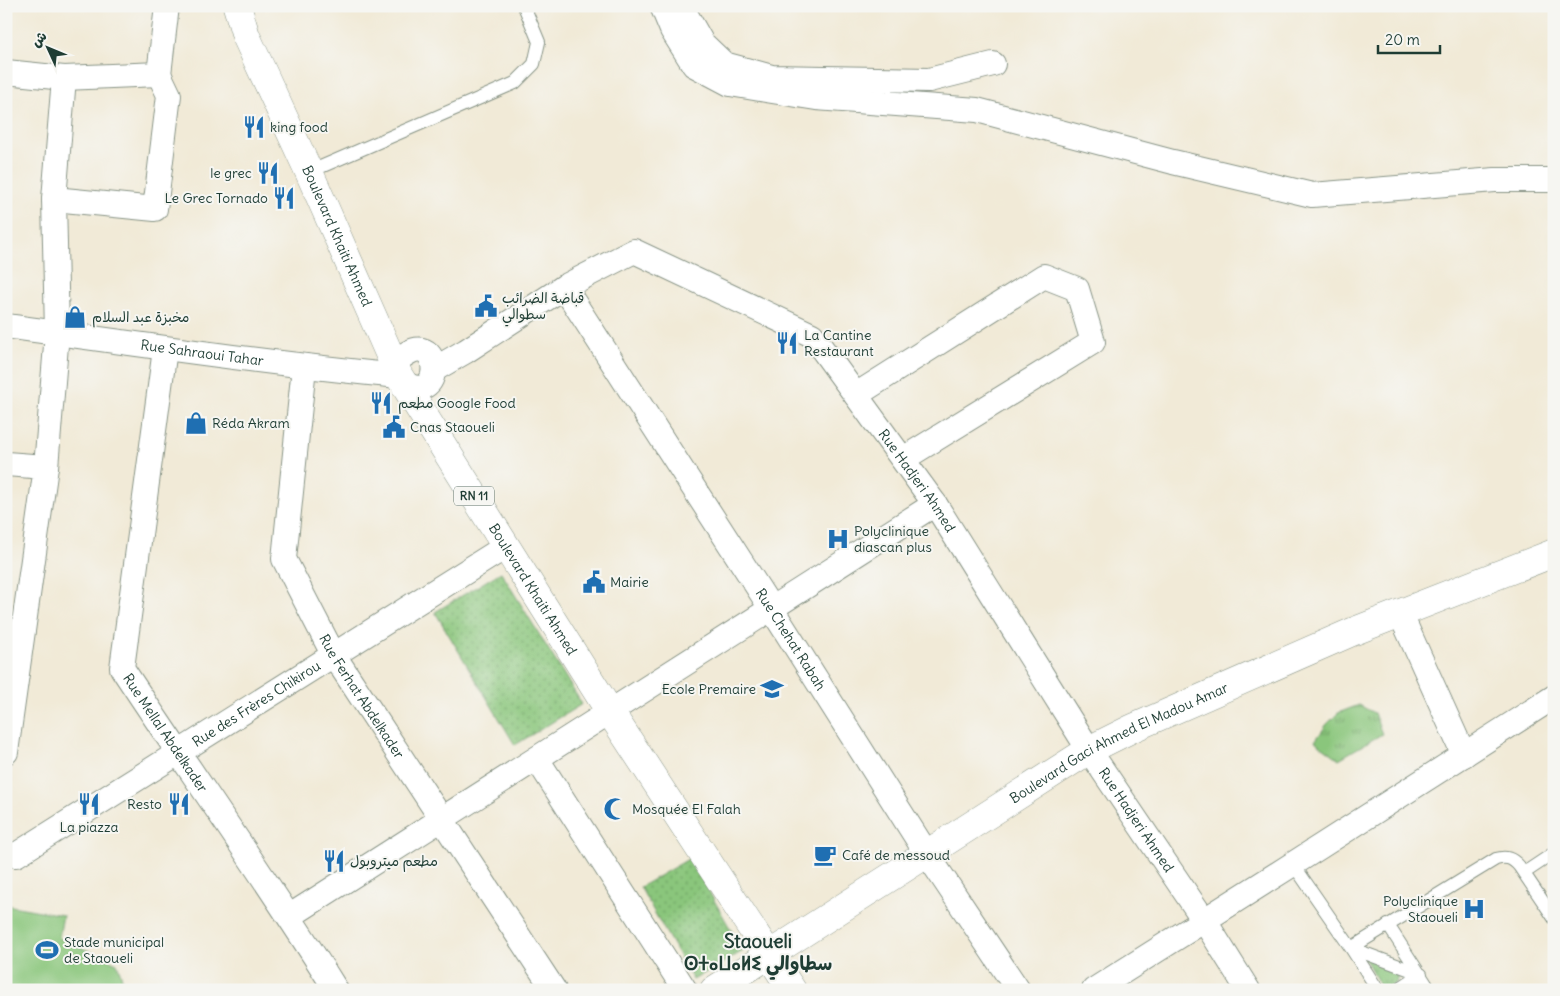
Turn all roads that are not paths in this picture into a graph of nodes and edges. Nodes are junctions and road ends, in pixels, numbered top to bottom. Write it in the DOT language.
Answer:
graph roads {
  1 [pos="167,6"];
  2 [pos="237,6"];
  3 [pos="524,6"];
  4 [pos="662,6"];
  5 [pos="681,6"];
  6 [pos="993,64"];
  7 [pos="6,72"];
  8 [pos="159,74"];
  9 [pos="64,78"];
  10 [pos="309,172"];
  11 [pos="1554,180"];
  12 [pos="54,199"];
  13 [pos="564,287"];
  14 [pos="6,326"];
  15 [pos="57,333"];
  16 [pos="165,349"];
  17 [pos="304,367"];
  18 [pos="435,369"];
  19 [pos="398,374"];
  20 [pos="856,395"];
  21 [pos="903,459"];
  22 [pos="6,464"];
  23 [pos="46,467"];
  24 [pos="935,504"];
  25 [pos="505,547"];
  26 [pos="1554,553"];
  27 [pos="771,608"];
  28 [pos="1400,612"];
  29 [pos="333,654"];
  30 [pos="1554,697"];
  31 [pos="610,712"];
  32 [pos="1089,750"];
  33 [pos="6,752"];
  34 [pos="178,754"];
  35 [pos="1464,755"];
  36 [pos="537,759"];
  37 [pos="442,818"];
  38 [pos="1554,853"];
  39 [pos="6,854"];
  40 [pos="927,854"];
  41 [pos="1293,864"];
  42 [pos="1524,873"];
  43 [pos="290,916"];
  44 [pos="1554,918"];
  45 [pos="1204,920"];
  46 [pos="1388,925"];
  47 [pos="1351,948"];
  48 [pos="769,955"];
  49 [pos="1421,974"];
  50 [pos="336,990"];
  51 [pos="554,990"];
  52 [pos="685,990"];
  53 [pos="714,990"];
  54 [pos="792,990"];
  55 [pos="1018,990"];
  56 [pos="1094,990"];
  57 [pos="1248,990"];
  58 [pos="1378,990"];
  59 [pos="1398,990"];
  60 [pos="1430,990"];
  1 -- 8 [label="street"];
  2 -- 10 [label="main road, Boulevard Khaiti Ahmed / RN 11"];
  3 -- 10 [label="lane"];
  4 -- 11 [label="street"];
  5 -- 6 [label="street"];
  7 -- 9 [label="street"];
  8 -- 9 [label="street"];
  8 -- 12 [label="street"];
  9 -- 12 [label="street"];
  10 -- 19 [label="main road, Boulevard Khaiti Ahmed / RN 11"];
  12 -- 15 [label="street"];
  13 -- 18 [label="street, Rue Hadjeri Ahmed"];
  13 -- 20 [label="street, Rue Hadjeri Ahmed"];
  13 -- 27 [label="street, Rue Chehat Rabah"];
  14 -- 15 [label="street, Rue Sahraoui Tahar"];
  15 -- 16 [label="street, Rue Sahraoui Tahar"];
  15 -- 23 [label="street"];
  16 -- 17 [label="street, Rue Sahraoui Tahar"];
  16 -- 34 [label="street, Rue Mellal Abdelkader"];
  17 -- 19 [label="street, Rue Sahraoui Tahar"];
  17 -- 29 [label="street, Rue Ferhat Abdelkader"];
  18 -- 19 [label="street"];
  18 -- 19 [label="street"];
  19 -- 25 [label="main road, Boulevard Khaiti Ahmed / RN 11"];
  20 -- 21 [label="street, Rue Hadjeri Ahmed"];
  20 -- 21 [label="street"];
  21 -- 24 [label="street, Rue Hadjeri Ahmed"];
  22 -- 23 [label="street"];
  23 -- 33 [label="street"];
  24 -- 27 [label="street"];
  24 -- 32 [label="street, Rue Hadjeri Ahmed"];
  25 -- 29 [label="street, Rue des Frères Chikirou"];
  25 -- 31 [label="main road, Boulevard Khaiti Ahmed / RN 11"];
  26 -- 28 [label="main road, Boulevard Gaci Ahmed El Madou Amar"];
  27 -- 31 [label="street"];
  27 -- 40 [label="street, Rue Chehat Rabah"];
  28 -- 32 [label="main road, Boulevard Gaci Ahmed El Madou Amar"];
  28 -- 35 [label="street"];
  29 -- 34 [label="street, Rue des Frères Chikirou"];
  29 -- 37 [label="street, Rue Ferhat Abdelkader"];
  30 -- 35 [label="street"];
  31 -- 36 [label="street"];
  31 -- 48 [label="main road, Boulevard Khaiti Ahmed / RN 11"];
  32 -- 40 [label="main road, Boulevard Gaci Ahmed El Madou Amar"];
  32 -- 45 [label="street, Rue Hadjeri Ahmed"];
  34 -- 39 [label="street, Rue des Frères Chikirou"];
  34 -- 43 [label="street, Rue Mellal Abdelkader"];
  35 -- 41 [label="street"];
  36 -- 37 [label="street"];
  36 -- 52 [label="street"];
  37 -- 43 [label="street"];
  37 -- 51 [label="street, Rue Ferhat Abdelkader"];
  38 -- 42 [label="lane"];
  40 -- 48 [label="main road, Boulevard Gaci Ahmed El Madou Amar"];
  40 -- 55 [label="street, Rue Chehat Rabah"];
  41 -- 45 [label="street"];
  41 -- 47 [label="lane"];
  42 -- 44 [label="lane"];
  42 -- 46 [label="lane"];
  43 -- 50 [label="street, Rue Mellal Abdelkader"];
  45 -- 56 [label="street"];
  45 -- 57 [label="street, Rue Hadjeri Ahmed"];
  46 -- 47 [label="lane"];
  46 -- 49 [label="lane"];
  47 -- 49 [label="lane"];
  47 -- 58 [label="lane"];
  48 -- 53 [label="main road, Boulevard Gaci Ahmed El Madou Amar"];
  48 -- 54 [label="main road, Boulevard Khaiti Ahmed / RN 11"];
  49 -- 59 [label="lane"];
  49 -- 60 [label="lane"];
}
